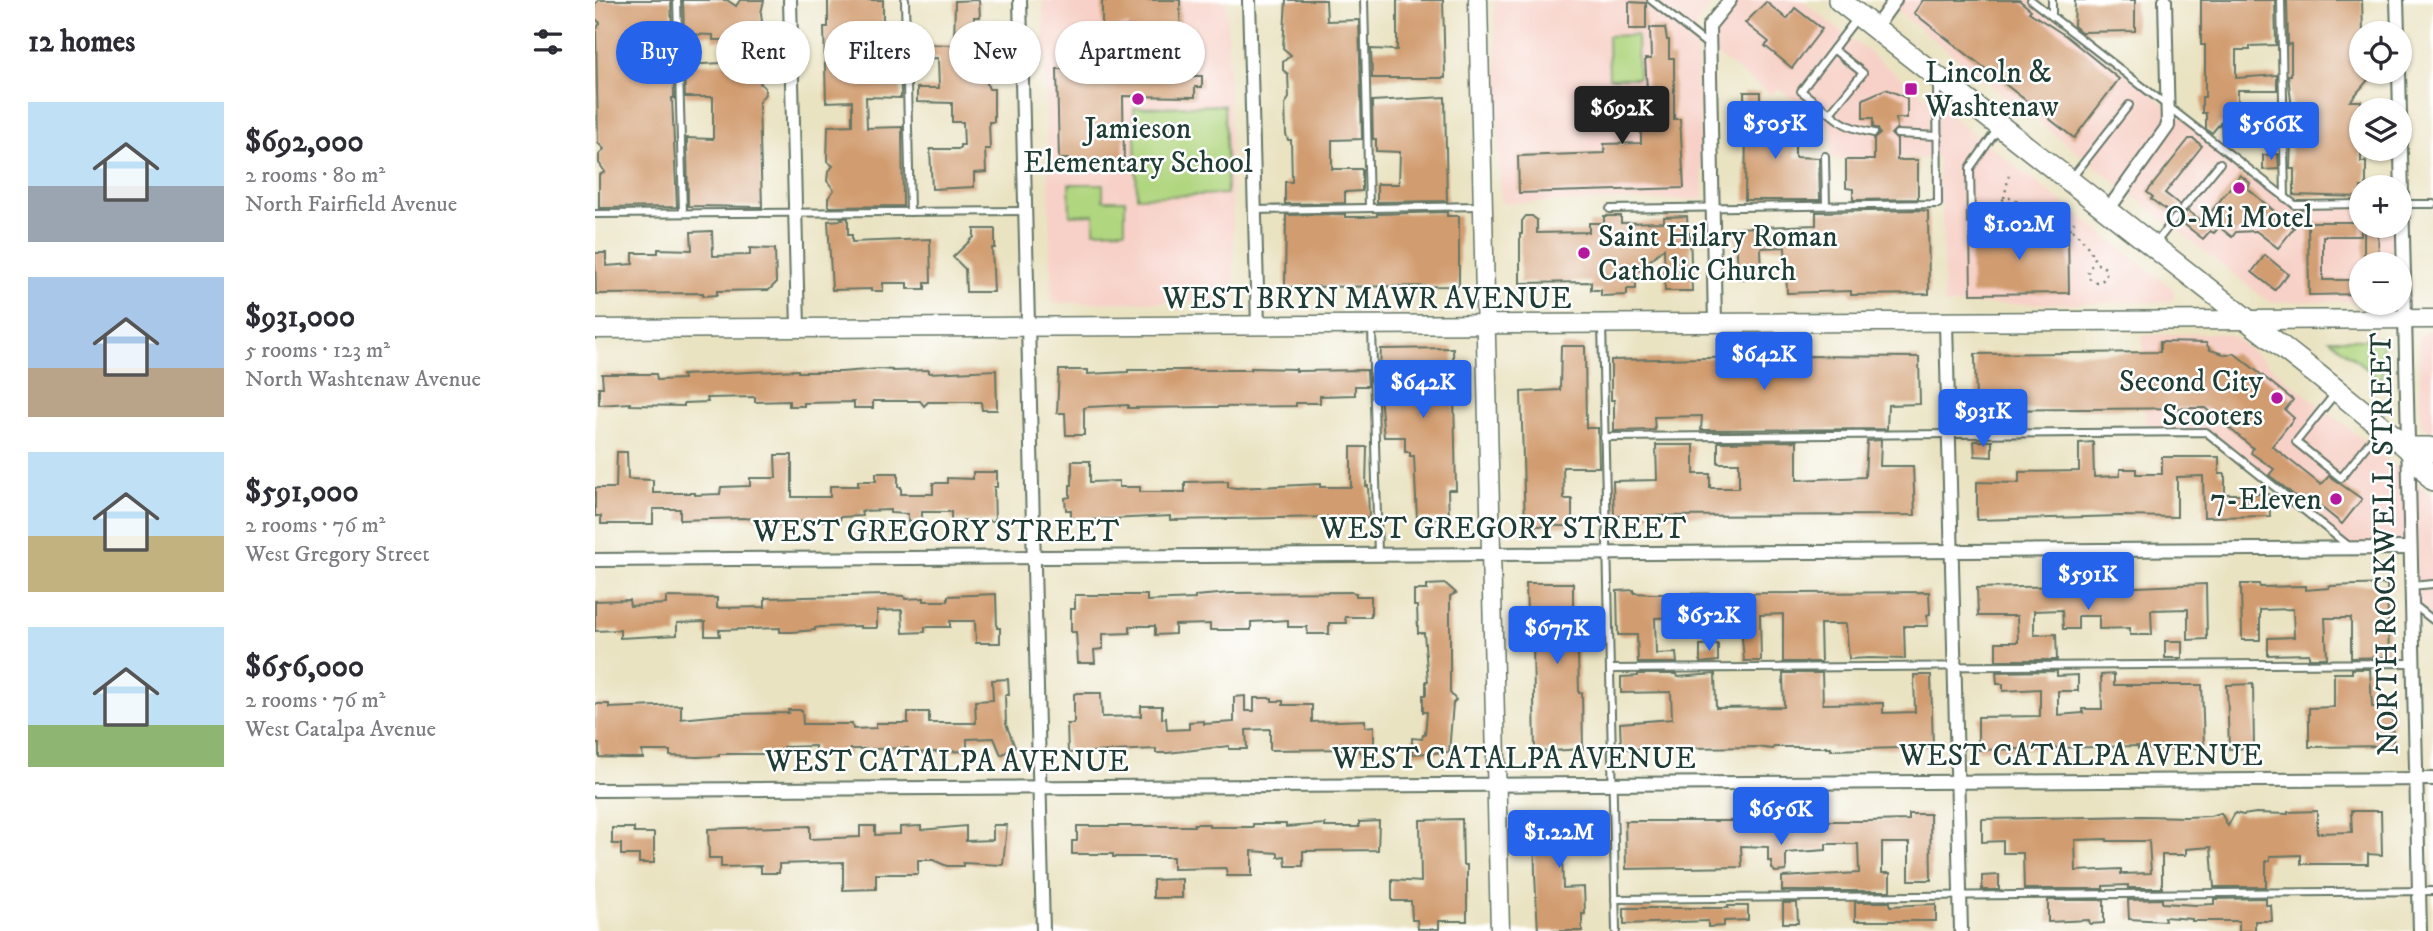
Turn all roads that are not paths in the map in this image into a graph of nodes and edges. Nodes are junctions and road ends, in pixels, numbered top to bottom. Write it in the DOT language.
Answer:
graph roads {
  1 [pos="677,0"];
  2 [pos="790,0"];
  3 [pos="905,0"];
  4 [pos="1020,0"];
  5 [pos="1249,0"];
  6 [pos="1364,0"];
  7 [pos="1478,0"];
  8 [pos="1651,0"];
  9 [pos="1730,0"];
  10 [pos="1839,0"];
  11 [pos="1895,0"];
  12 [pos="2031,0"];
  13 [pos="2052,0"];
  14 [pos="2165,0"];
  15 [pos="2281,0"];
  16 [pos="2397,0"];
  17 [pos="2052,16"];
  18 [pos="1867,21"];
  19 [pos="2398,21"];
  20 [pos="1709,46"];
  21 [pos="1833,49"];
  22 [pos="1937,76"];
  23 [pos="2399,84"];
  24 [pos="2129,105"];
  25 [pos="2168,107"];
  26 [pos="1830,113"];
  27 [pos="2000,125"];
  28 [pos="1874,133"];
  29 [pos="1897,134"];
  30 [pos="1938,135"];
  31 [pos="1825,156"];
  32 [pos="2220,163"];
  33 [pos="2401,175"];
  34 [pos="2070,180"];
  35 [pos="2285,198"];
  36 [pos="2349,204"];
  37 [pos="2412,204"];
  38 [pos="2433,204"];
  39 [pos="1826,205"];
  40 [pos="1482,206"];
  41 [pos="1713,206"];
  42 [pos="2184,207"];
  43 [pos="1369,208"];
  44 [pos="1610,209"];
  45 [pos="1255,210"];
  46 [pos="2108,210"];
  47 [pos="1026,211"];
  48 [pos="910,212"];
  49 [pos="683,213"];
  50 [pos="795,213"];
  51 [pos="595,214"];
  52 [pos="2175,218"];
  53 [pos="1971,221"];
  54 [pos="2402,238"];
  55 [pos="2153,246"];
  56 [pos="2405,319"];
  57 [pos="2433,319"];
  58 [pos="2248,320"];
  59 [pos="1946,322"];
  60 [pos="1602,324"];
  61 [pos="1716,324"];
  62 [pos="1485,325"];
  63 [pos="1258,326"];
  64 [pos="1372,326"];
  65 [pos="1028,327"];
  66 [pos="798,328"];
  67 [pos="595,329"];
  68 [pos="2337,391"];
  69 [pos="2382,427"];
  70 [pos="1949,434"];
  71 [pos="1604,437"];
  72 [pos="2408,448"];
  73 [pos="2433,452"];
  74 [pos="2433,480"];
  75 [pos="2350,548"];
  76 [pos="2410,548"];
  77 [pos="1952,551"];
  78 [pos="1490,554"];
  79 [pos="1607,554"];
  80 [pos="1378,555"];
  81 [pos="1034,557"];
  82 [pos="595,560"];
  83 [pos="2433,584"];
  84 [pos="2411,586"];
  85 [pos="2412,604"];
  86 [pos="2433,620"];
  87 [pos="2413,663"];
  88 [pos="1955,666"];
  89 [pos="1610,669"];
  90 [pos="2416,779"];
  91 [pos="2433,779"];
  92 [pos="1958,782"];
  93 [pos="1496,784"];
  94 [pos="1612,784"];
  95 [pos="1039,787"];
  96 [pos="595,790"];
  97 [pos="2419,891"];
  98 [pos="2433,891"];
  99 [pos="1961,896"];
  100 [pos="1615,899"];
  101 [pos="1042,931"];
  102 [pos="1500,931"];
  103 [pos="1616,931"];
  104 [pos="1961,931"];
  105 [pos="2420,931"];
  1 -- 49 [label="lane"];
  2 -- 50 [label="street"];
  3 -- 48 [label="lane"];
  4 -- 47 [label="street"];
  5 -- 45 [label="street"];
  6 -- 43 [label="lane"];
  7 -- 40 [label="street"];
  8 -- 20 [label="lane"];
  9 -- 20 [label="street"];
  10 -- 18 [label="main road"];
  11 -- 18 [label="street"];
  12 -- 17 [label="lane"];
  13 -- 17 [label="lane"];
  14 -- 25 [label="street"];
  15 -- 35 [label="lane"];
  16 -- 19 [label="street"];
  17 -- 25 [label="lane"];
  18 -- 21 [label="lane"];
  18 -- 22 [label="main road"];
  20 -- 41 [label="street"];
  21 -- 26 [label="lane"];
  21 -- 26 [label="lane"];
  22 -- 27 [label="main road"];
  22 -- 30 [label="lane"];
  23 -- 33 [label="street, NORTH ROCKWELL STREET"];
  24 -- 34 [label="lane"];
  25 -- 35 [label="lane"];
  25 -- 46 [label="street"];
  26 -- 28 [label="lane"];
  27 -- 34 [label="main road"];
  27 -- 53 [label="lane"];
  29 -- 30 [label="lane"];
  30 -- 39 [label="lane"];
  31 -- 39 [label="lane"];
  32 -- 42 [label="lane"];
  34 -- 46 [label="main road"];
  35 -- 36 [label="lane"];
  37 -- 38 [label="lane"];
  39 -- 41 [label="lane"];
  40 -- 43 [label="lane"];
  40 -- 62 [label="street"];
  41 -- 44 [label="lane"];
  41 -- 61 [label="street"];
  43 -- 45 [label="lane"];
  45 -- 63 [label="street"];
  46 -- 55 [label="main road"];
  47 -- 48 [label="lane"];
  47 -- 65 [label="street"];
  48 -- 50 [label="lane"];
  49 -- 50 [label="lane"];
  49 -- 51 [label="lane"];
  50 -- 66 [label="street"];
  52 -- 55 [label="lane"];
  54 -- 56 [label="street, NORTH ROCKWELL STREET"];
  55 -- 58 [label="main road"];
  56 -- 57 [label="street, WEST BRYN MAWR AVENUE"];
  56 -- 58 [label="street, WEST BRYN MAWR AVENUE"];
  56 -- 72 [label="street, NORTH ROCKWELL STREET"];
  58 -- 59 [label="street, WEST BRYN MAWR AVENUE"];
  58 -- 68 [label="main road"];
  59 -- 61 [label="street, WEST BRYN MAWR AVENUE"];
  59 -- 70 [label="street"];
  60 -- 61 [label="street, WEST BRYN MAWR AVENUE"];
  60 -- 62 [label="street, WEST BRYN MAWR AVENUE"];
  60 -- 71 [label="lane"];
  62 -- 64 [label="street, WEST BRYN MAWR AVENUE"];
  62 -- 78 [label="street"];
  63 -- 64 [label="street, WEST BRYN MAWR AVENUE"];
  63 -- 65 [label="street, WEST BRYN MAWR AVENUE"];
  64 -- 80 [label="lane"];
  65 -- 66 [label="street, WEST BRYN MAWR AVENUE"];
  65 -- 81 [label="street"];
  66 -- 67 [label="street, WEST BRYN MAWR AVENUE"];
  68 -- 69 [label="main road"];
  68 -- 69 [label="lane"];
  69 -- 72 [label="main road"];
  70 -- 71 [label="lane"];
  70 -- 75 [label="lane"];
  70 -- 77 [label="street"];
  71 -- 79 [label="lane"];
  72 -- 73 [label="main road"];
  72 -- 74 [label="main road"];
  72 -- 76 [label="street, NORTH ROCKWELL STREET"];
  75 -- 76 [label="street, WEST GREGORY STREET"];
  75 -- 77 [label="street, WEST GREGORY STREET"];
  76 -- 84 [label="street, NORTH ROCKWELL STREET"];
  77 -- 79 [label="street, WEST GREGORY STREET"];
  77 -- 88 [label="street"];
  78 -- 79 [label="street, WEST GREGORY STREET"];
  78 -- 80 [label="street, WEST GREGORY STREET"];
  78 -- 93 [label="street"];
  79 -- 89 [label="lane"];
  80 -- 81 [label="street, WEST GREGORY STREET"];
  81 -- 82 [label="street, WEST GREGORY STREET"];
  81 -- 95 [label="street"];
  83 -- 84 [label="lane"];
  84 -- 85 [label="street, NORTH ROCKWELL STREET"];
  85 -- 86 [label="lane"];
  85 -- 87 [label="street, NORTH ROCKWELL STREET"];
  87 -- 88 [label="lane"];
  87 -- 90 [label="street, NORTH ROCKWELL STREET"];
  88 -- 89 [label="lane"];
  88 -- 92 [label="street"];
  89 -- 94 [label="lane"];
  90 -- 91 [label="street, WEST CATALPA AVENUE"];
  90 -- 92 [label="street, WEST CATALPA AVENUE"];
  90 -- 97 [label="street, NORTH ROCKWELL STREET"];
  92 -- 94 [label="street, WEST CATALPA AVENUE"];
  92 -- 99 [label="street"];
  93 -- 94 [label="street, WEST CATALPA AVENUE"];
  93 -- 95 [label="street, WEST CATALPA AVENUE"];
  93 -- 102 [label="street"];
  94 -- 100 [label="lane"];
  95 -- 96 [label="street, WEST CATALPA AVENUE"];
  95 -- 101 [label="street"];
  97 -- 98 [label="lane"];
  97 -- 99 [label="lane"];
  97 -- 105 [label="street, NORTH ROCKWELL STREET"];
  99 -- 100 [label="lane"];
  99 -- 104 [label="street"];
  100 -- 103 [label="lane"];
}
